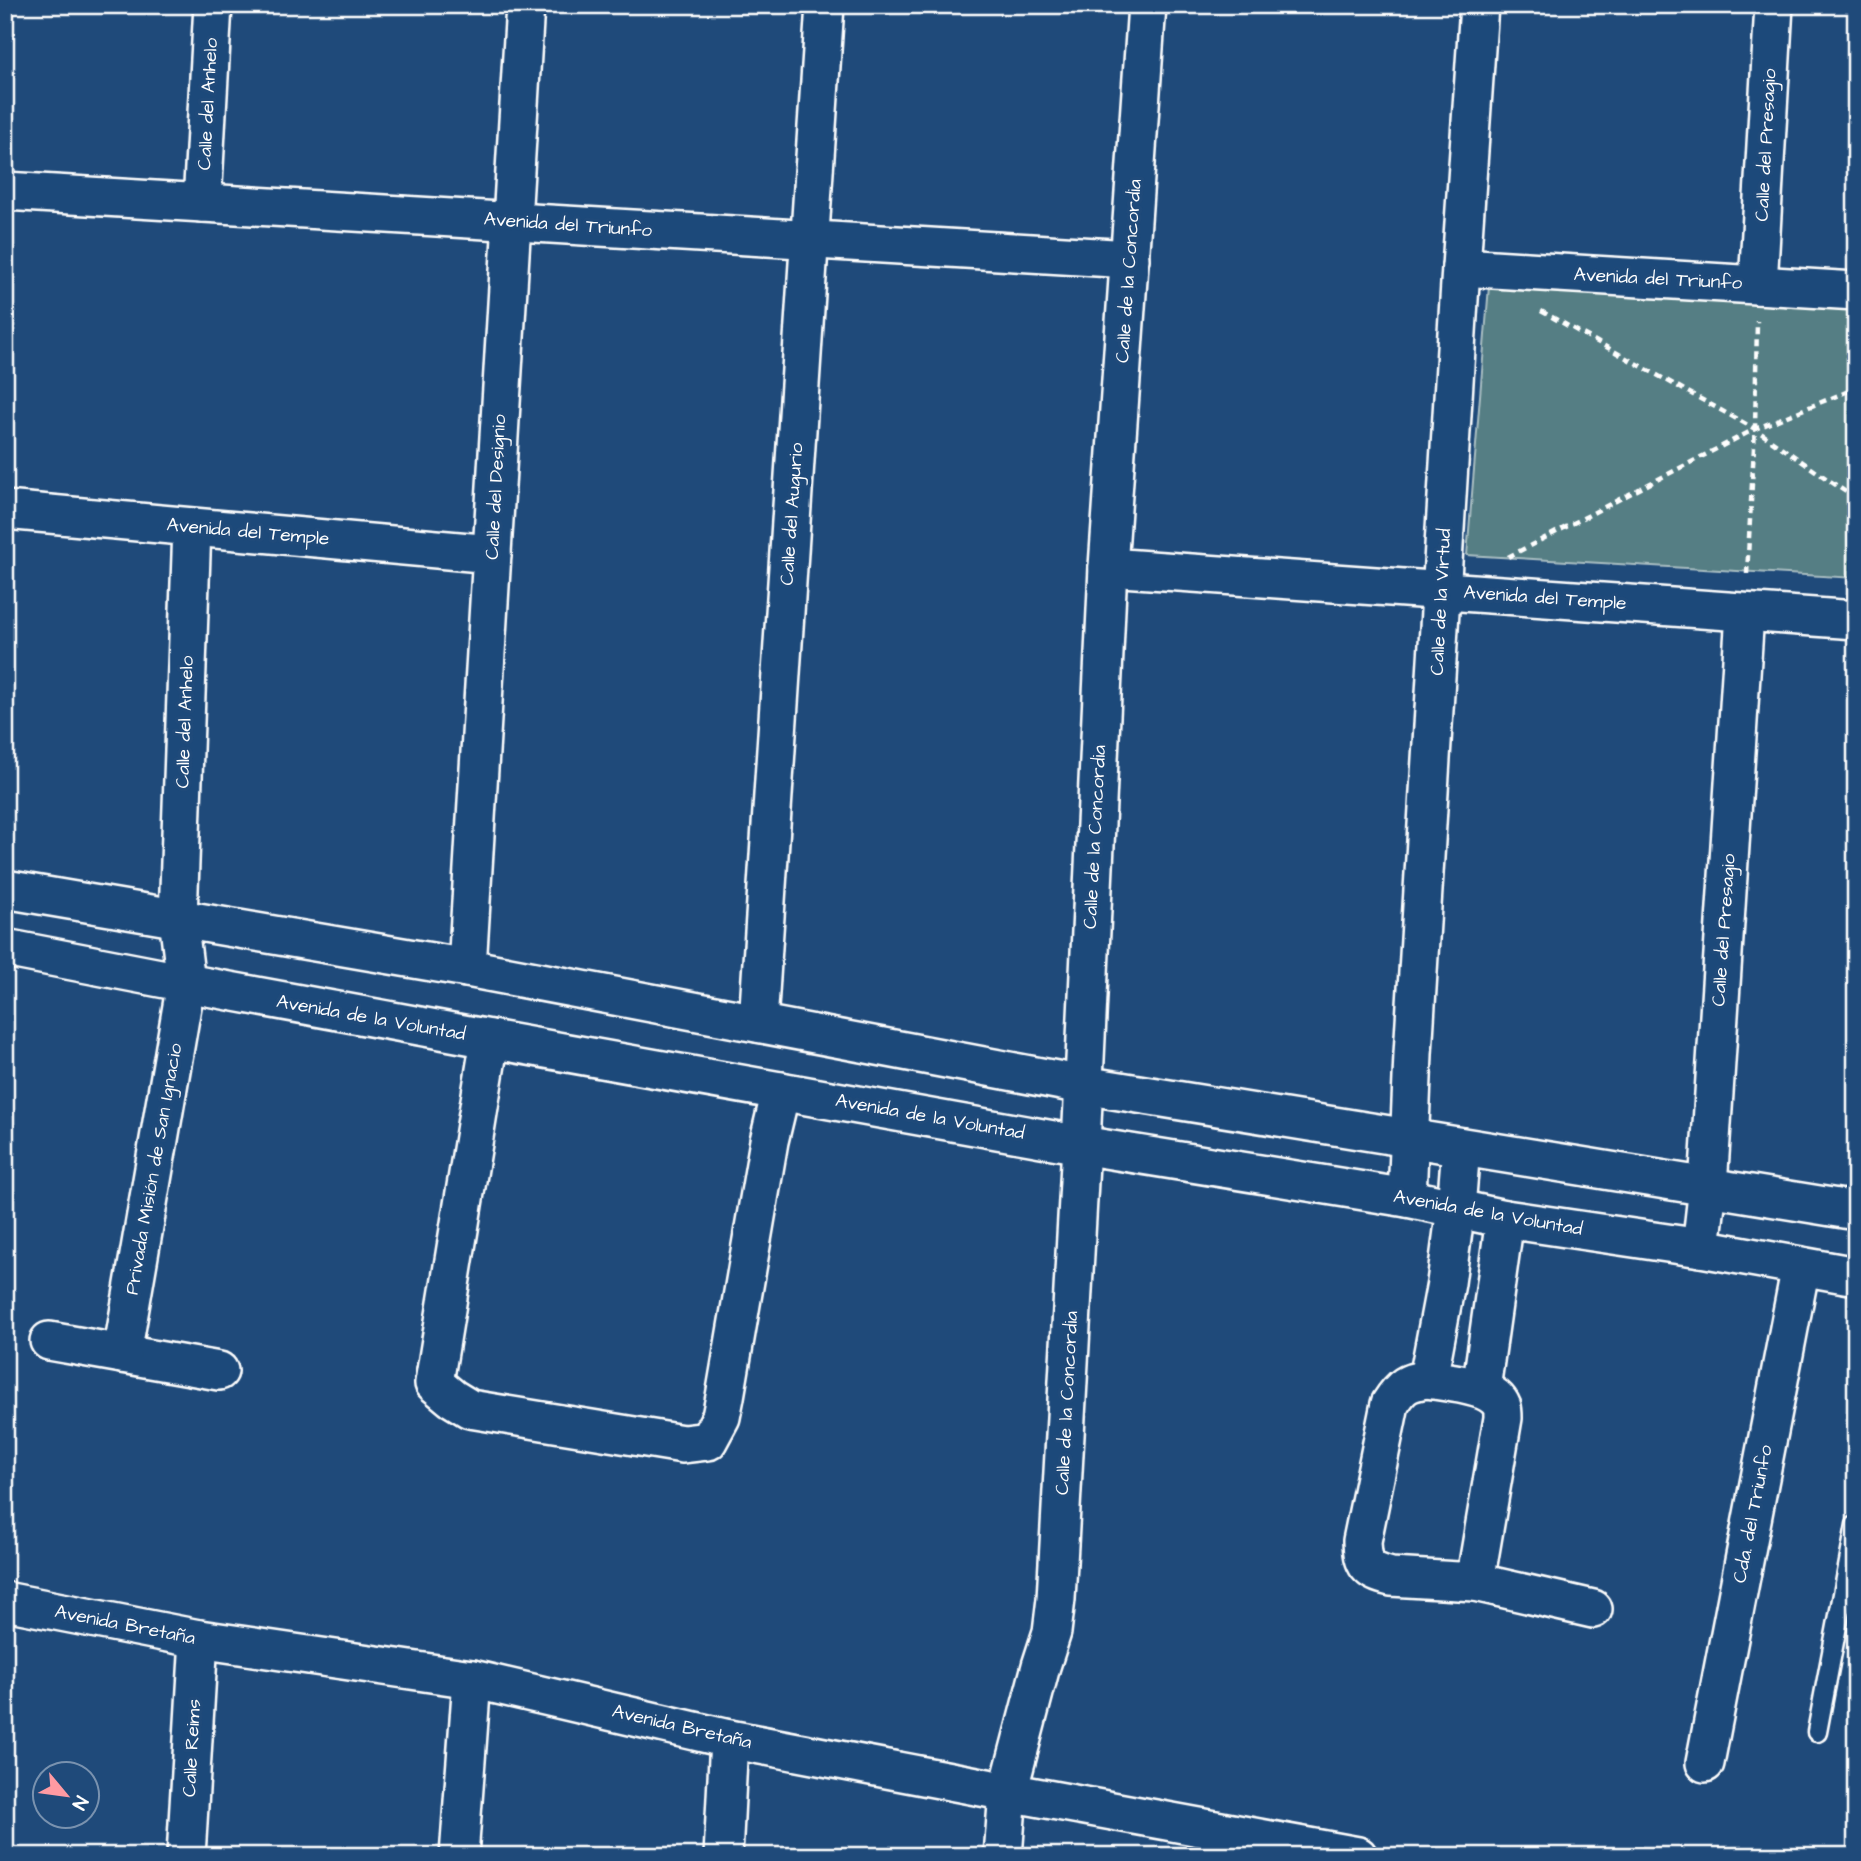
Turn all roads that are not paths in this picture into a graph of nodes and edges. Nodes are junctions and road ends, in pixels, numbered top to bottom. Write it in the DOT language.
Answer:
graph roads {
  1 [pos="213,5"];
  2 [pos="525,5"];
  3 [pos="825,5"];
  4 [pos="1147,5"];
  5 [pos="1479,5"];
  6 [pos="1774,5"];
  7 [pos="5,191"];
  8 [pos="202,203"];
  9 [pos="512,221"];
  10 [pos="810,240"];
  11 [pos="1130,258"];
  12 [pos="1461,267"];
  13 [pos="1758,285"];
  14 [pos="1856,291"];
  15 [pos="5,510"];
  16 [pos="192,527"];
  17 [pos="492,554"];
  18 [pos="1108,567"];
  19 [pos="1442,591"];
  20 [pos="1745,612"];
  21 [pos="1856,620"];
  22 [pos="5,890"];
  23 [pos="178,918"];
  24 [pos="5,948"];
  25 [pos="467,968"];
  26 [pos="186,984"];
  27 [pos="758,1023"];
  28 [pos="490,1039"];
  29 [pos="1083,1086"];
  30 [pos="780,1091"];
  31 [pos="1410,1139"];
  32 [pos="1081,1145"];
  33 [pos="1461,1147"];
  34 [pos="1708,1186"];
  35 [pos="1407,1198"];
  36 [pos="1456,1208"];
  37 [pos="1856,1211"];
  38 [pos="1505,1219"];
  39 [pos="1702,1248"];
  40 [pos="1801,1266"];
  41 [pos="1856,1276"];
  42 [pos="1446,1283"];
  43 [pos="1495,1290"];
  44 [pos="49,1341"];
  45 [pos="122,1354"];
  46 [pos="219,1371"];
  47 [pos="1429,1379"];
  48 [pos="1481,1388"];
  49 [pos="1856,1525"];
  50 [pos="1475,1582"];
  51 [pos="5,1601"];
  52 [pos="1593,1608"];
  53 [pos="199,1639"];
  54 [pos="472,1679"];
  55 [pos="1817,1732"];
  56 [pos="729,1739"];
  57 [pos="1705,1763"];
  58 [pos="1008,1792"];
  59 [pos="1283,1849"];
  60 [pos="186,1856"];
  61 [pos="459,1856"];
  62 [pos="723,1856"];
  63 [pos="1003,1856"];
  64 [pos="1358,1856"];
  1 -- 8 [label="street, Calle del Anhelo"];
  2 -- 9 [label="street, Calle del Designio"];
  3 -- 10 [label="street, Calle del Augurio"];
  4 -- 11 [label="street, Calle de la Concordia"];
  5 -- 12 [label="street, Calle de la Virtud"];
  6 -- 13 [label="street, Calle del Presagio"];
  7 -- 8 [label="street, Avenida del Triunfo"];
  8 -- 9 [label="street, Avenida del Triunfo"];
  9 -- 10 [label="street, Avenida del Triunfo"];
  9 -- 17 [label="street, Calle del Designio"];
  10 -- 11 [label="street, Avenida del Triunfo"];
  10 -- 27 [label="street, Calle del Augurio"];
  11 -- 18 [label="street, Calle de la Concordia"];
  12 -- 13 [label="street, Avenida del Triunfo"];
  12 -- 19 [label="street, Calle de la Virtud"];
  13 -- 14 [label="street, Avenida del Triunfo"];
  15 -- 16 [label="street, Avenida del Temple"];
  16 -- 17 [label="street, Avenida del Temple"];
  16 -- 23 [label="street, Calle del Anhelo"];
  17 -- 25 [label="street, Calle del Designio"];
  18 -- 19 [label="street, Avenida del Temple"];
  18 -- 29 [label="street, Calle de la Concordia"];
  19 -- 20 [label="street, Avenida del Temple"];
  19 -- 31 [label="street, Calle de la Virtud"];
  20 -- 21 [label="street, Avenida del Temple"];
  20 -- 34 [label="street, Calle del Presagio"];
  22 -- 23 [label="street"];
  23 -- 25 [label="street"];
  23 -- 26 [label="street, Calle del Anhelo"];
  24 -- 26 [label="street, Avenida de la Voluntad"];
  25 -- 27 [label="street"];
  26 -- 28 [label="street, Avenida de la Voluntad"];
  26 -- 45 [label="street, Privada Misión de San Ignacio"];
  27 -- 29 [label="street"];
  28 -- 30 [label="street, Avenida de la Voluntad"];
  28 -- 30 [label="street"];
  29 -- 31 [label="street"];
  29 -- 32 [label="street, Calle de la Concordia"];
  30 -- 32 [label="street, Avenida de la Voluntad"];
  31 -- 33 [label="street"];
  31 -- 35 [label="street, Calle de la Virtud"];
  32 -- 35 [label="street, Avenida de la Voluntad"];
  32 -- 58 [label="street, Calle de la Concordia"];
  33 -- 34 [label="street"];
  33 -- 36 [label="street"];
  34 -- 37 [label="street"];
  34 -- 39 [label="street, Calle del Presagio"];
  35 -- 36 [label="street, Avenida de la Voluntad"];
  36 -- 38 [label="street, Avenida de la Voluntad"];
  36 -- 42 [label="street"];
  38 -- 39 [label="street, Avenida de la Voluntad"];
  38 -- 43 [label="street"];
  39 -- 40 [label="street, Avenida de la Voluntad"];
  40 -- 41 [label="street, Avenida de la Voluntad"];
  40 -- 57 [label="street, Cda. del Triunfo"];
  42 -- 43 [label="street"];
  42 -- 47 [label="street"];
  43 -- 48 [label="street"];
  44 -- 45 [label="street"];
  45 -- 46 [label="street"];
  47 -- 48 [label="street"];
  47 -- 50 [label="street"];
  48 -- 50 [label="street"];
  49 -- 55 [label="lane"];
  50 -- 52 [label="street"];
  51 -- 53 [label="street, Avenida Bretaña"];
  53 -- 54 [label="street, Avenida Bretaña"];
  53 -- 60 [label="street, Calle Reims"];
  54 -- 56 [label="street, Avenida Bretaña"];
  54 -- 61 [label="street"];
  56 -- 58 [label="street, Avenida Bretaña"];
  56 -- 62 [label="street"];
  58 -- 59 [label="street, Avenida Bretaña"];
  58 -- 63 [label="street, Calle de la Concordia"];
  59 -- 64 [label="street, Avenida Bretaña"];
}
